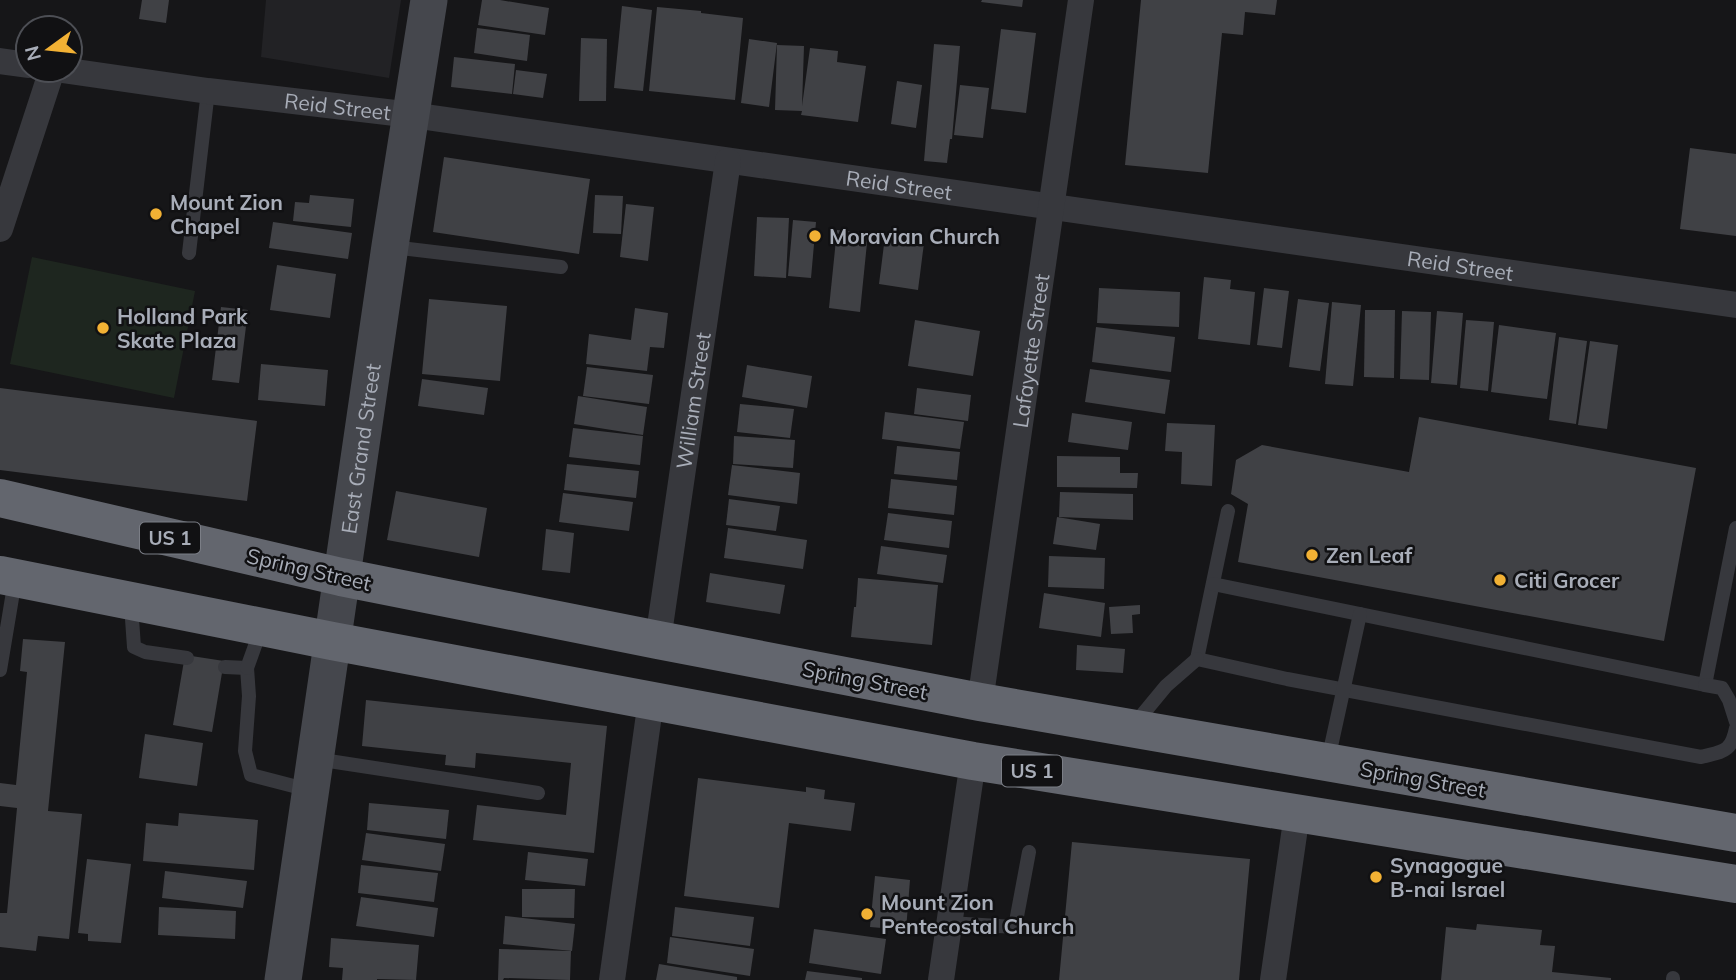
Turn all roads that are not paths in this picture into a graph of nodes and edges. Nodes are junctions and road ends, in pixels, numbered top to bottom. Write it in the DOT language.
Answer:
graph roads {
  1 [pos="429,0"];
  2 [pos="1081,0"];
  3 [pos="84,73"];
  4 [pos="47,84"];
  5 [pos="208,91"];
  6 [pos="412,115"];
  7 [pos="728,160"];
  8 [pos="1052,208"];
  9 [pos="0,229"];
  10 [pos="390,246"];
  11 [pos="189,253"];
  12 [pos="561,267"];
  13 [pos="1736,305"];
  14 [pos="0,498"];
  15 [pos="1228,511"];
  16 [pos="1736,528"];
  17 [pos="8,577"];
  18 [pos="341,577"];
  19 [pos="1213,584"];
  20 [pos="131,601"];
  21 [pos="1360,614"];
  22 [pos="262,627"];
  23 [pos="658,640"];
  24 [pos="332,641"];
  25 [pos="187,658"];
  26 [pos="1197,659"];
  27 [pos="226,667"];
  28 [pos="247,668"];
  29 [pos="0,670"];
  30 [pos="1705,685"];
  31 [pos="1344,689"];
  32 [pos="651,700"];
  33 [pos="980,702"];
  34 [pos="1736,722"];
  35 [pos="1736,728"];
  36 [pos="1131,729"];
  37 [pos="973,761"];
  38 [pos="1328,762"];
  39 [pos="312,774"];
  40 [pos="538,793"];
  41 [pos="1297,814"];
  42 [pos="1736,833"];
  43 [pos="1029,852"];
  44 [pos="1736,884"];
  45 [pos="949,923"];
  46 [pos="283,980"];
  47 [pos="611,980"];
  48 [pos="941,980"];
  49 [pos="1273,980"];
  1 -- 6 [label="street, East Grand Street"];
  2 -- 8 [label="street, Lafayette Street"];
  3 -- 5 [label="street, Reid Street"];
  4 -- 9 [label="street"];
  5 -- 6 [label="street, Reid Street"];
  5 -- 11 [label="lane"];
  6 -- 7 [label="street, Reid Street"];
  6 -- 10 [label="street, East Grand Street"];
  7 -- 8 [label="street, Reid Street"];
  7 -- 23 [label="street, William Street"];
  8 -- 13 [label="street, Reid Street"];
  8 -- 33 [label="street, Lafayette Street"];
  10 -- 12 [label="lane"];
  10 -- 18 [label="street, East Grand Street"];
  14 -- 18 [label="highway, Spring Street / US 1"];
  15 -- 19 [label="lane"];
  16 -- 30 [label="lane"];
  17 -- 20 [label="highway, US 1"];
  17 -- 29 [label="lane"];
  18 -- 23 [label="highway, Spring Street / US 1"];
  18 -- 24 [label="street, East Grand Street"];
  19 -- 21 [label="lane"];
  19 -- 26 [label="lane"];
  20 -- 22 [label="highway, US 1"];
  20 -- 25 [label="lane"];
  21 -- 30 [label="lane"];
  21 -- 31 [label="lane"];
  22 -- 24 [label="highway, US 1"];
  22 -- 28 [label="lane"];
  23 -- 33 [label="highway, Spring Street / US 1"];
  24 -- 32 [label="highway, US 1"];
  24 -- 39 [label="street, East Grand Street"];
  26 -- 31 [label="lane"];
  26 -- 36 [label="lane"];
  27 -- 28 [label="lane"];
  28 -- 39 [label="lane"];
  30 -- 34 [label="lane"];
  31 -- 35 [label="lane"];
  31 -- 38 [label="lane"];
  32 -- 37 [label="highway, US 1"];
  32 -- 47 [label="street"];
  33 -- 36 [label="highway, Spring Street / US 1"];
  36 -- 38 [label="highway, Spring Street / US 1"];
  37 -- 41 [label="highway, US 1"];
  37 -- 45 [label="street"];
  38 -- 42 [label="highway, Spring Street / US 1"];
  39 -- 40 [label="lane"];
  39 -- 46 [label="street, East Grand Street"];
  41 -- 44 [label="highway, US 1"];
  41 -- 49 [label="street"];
  43 -- 45 [label="lane"];
  45 -- 48 [label="street"];
}
